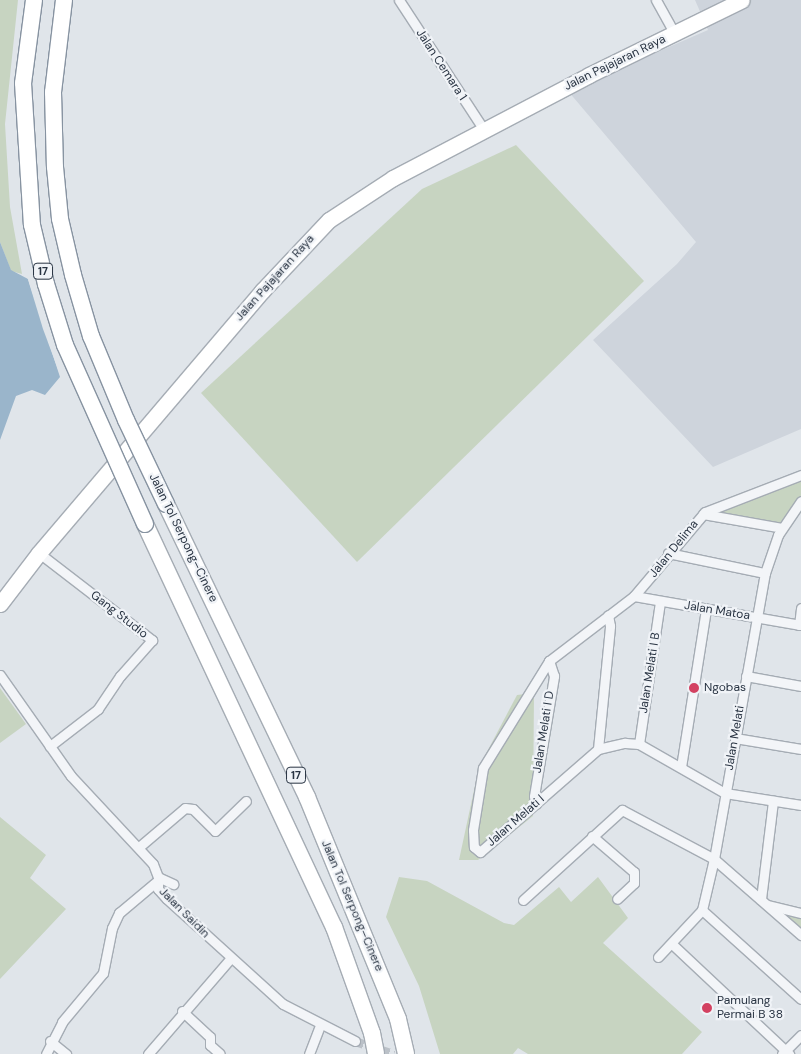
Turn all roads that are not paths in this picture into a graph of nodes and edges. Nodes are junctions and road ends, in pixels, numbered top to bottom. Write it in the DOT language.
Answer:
graph roads {
  1 [pos="34,0"];
  2 [pos="64,0"];
  3 [pos="399,0"];
  4 [pos="656,0"];
  5 [pos="742,0"];
  6 [pos="675,34"];
  7 [pos="484,130"];
  8 [pos="801,475"];
  9 [pos="801,501"];
  10 [pos="703,514"];
  11 [pos="782,528"];
  12 [pos="39,553"];
  13 [pos="668,553"];
  14 [pos="765,573"];
  15 [pos="634,596"];
  16 [pos="660,602"];
  17 [pos="0,604"];
  18 [pos="801,608"];
  19 [pos="706,610"];
  20 [pos="608,614"];
  21 [pos="756,617"];
  22 [pos="800,625"];
  23 [pos="549,661"];
  24 [pos="0,675"];
  25 [pos="746,676"];
  26 [pos="801,686"];
  27 [pos="735,738"];
  28 [pos="639,744"];
  29 [pos="50,746"];
  30 [pos="801,748"];
  31 [pos="598,749"];
  32 [pos="681,767"];
  33 [pos="725,793"];
  34 [pos="246,801"];
  35 [pos="774,801"];
  36 [pos="536,804"];
  37 [pos="801,805"];
  38 [pos="592,836"];
  39 [pos="139,848"];
  40 [pos="714,859"];
  41 [pos="157,879"];
  42 [pos="173,884"];
  43 [pos="617,899"];
  44 [pos="523,900"];
  45 [pos="764,902"];
  46 [pos="702,910"];
  47 [pos="801,913"];
  48 [pos="801,935"];
  49 [pos="672,944"];
  50 [pos="658,957"];
  51 [pos="230,959"];
  52 [pos="801,999"];
  53 [pos="182,1011"];
  54 [pos="320,1025"];
  55 [pos="801,1035"];
  56 [pos="50,1041"];
  57 [pos="355,1041"];
  58 [pos="786,1053"];
  59 [pos="46,1054"];
  60 [pos="66,1054"];
  61 [pos="148,1054"];
  62 [pos="220,1054"];
  63 [pos="309,1054"];
  64 [pos="376,1054"];
  65 [pos="406,1054"];
  1 -- 64 [label="highway, Jalan Tol Serpong–Cinere / 17, bridge"];
  2 -- 65 [label="highway, Jalan Tol Serpong–Cinere / 17, bridge"];
  3 -- 7 [label="street, Jalan Cemara 1"];
  4 -- 6 [label="street"];
  5 -- 6 [label="main road, Jalan Pajajaran Raya"];
  6 -- 7 [label="main road, Jalan Pajajaran Raya"];
  7 -- 12 [label="main road, Jalan Pajajaran Raya"];
  8 -- 10 [label="street, Jalan Delima"];
  9 -- 11 [label="street, Jalan Melati"];
  10 -- 11 [label="street"];
  10 -- 13 [label="street, Jalan Delima"];
  11 -- 14 [label="street, Jalan Melati"];
  12 -- 17 [label="main road, Jalan Pajajaran Raya"];
  12 -- 29 [label="street, Gang Studio"];
  13 -- 14 [label="street"];
  13 -- 15 [label="street, Jalan Delima"];
  14 -- 21 [label="street, Jalan Melati"];
  15 -- 16 [label="street, Jalan Matoa"];
  15 -- 20 [label="street, Jalan Melati I"];
  16 -- 19 [label="street, Jalan Matoa"];
  16 -- 28 [label="street, Jalan Melati I B"];
  18 -- 22 [label="street"];
  19 -- 21 [label="street, Jalan Matoa"];
  19 -- 32 [label="street"];
  20 -- 23 [label="street, Jalan Melati I"];
  20 -- 31 [label="street"];
  21 -- 22 [label="street, Jalan Matoa"];
  21 -- 25 [label="street, Jalan Melati"];
  23 -- 36 [label="street, Jalan Melati I D"];
  23 -- 36 [label="street, Jalan Melati I"];
  24 -- 29 [label="street, Jalan Saidin"];
  25 -- 26 [label="street"];
  25 -- 27 [label="street, Jalan Melati"];
  27 -- 30 [label="street"];
  27 -- 33 [label="street, Jalan Melati"];
  28 -- 31 [label="street, Jalan Melati I"];
  28 -- 32 [label="street"];
  29 -- 39 [label="street, Jalan Saidin"];
  31 -- 36 [label="street, Jalan Melati I"];
  32 -- 33 [label="street"];
  33 -- 35 [label="street"];
  33 -- 40 [label="street, Jalan Melati"];
  34 -- 39 [label="street"];
  35 -- 37 [label="street"];
  35 -- 45 [label="street"];
  38 -- 40 [label="street"];
  38 -- 43 [label="street"];
  38 -- 44 [label="street"];
  39 -- 41 [label="street, Jalan Saidin"];
  40 -- 45 [label="street"];
  40 -- 46 [label="street, Jalan Melati"];
  41 -- 42 [label="street"];
  41 -- 51 [label="street, Jalan Saidin"];
  41 -- 56 [label="street"];
  45 -- 47 [label="street"];
  45 -- 48 [label="street"];
  46 -- 49 [label="street"];
  46 -- 52 [label="street"];
  49 -- 50 [label="street"];
  49 -- 58 [label="street"];
  51 -- 53 [label="street"];
  51 -- 54 [label="street, Jalan Saidin"];
  53 -- 61 [label="street"];
  53 -- 62 [label="street"];
  54 -- 57 [label="street, Jalan Saidin"];
  54 -- 63 [label="street"];
  55 -- 58 [label="street"];
  56 -- 59 [label="street"];
  56 -- 60 [label="street"];
}
